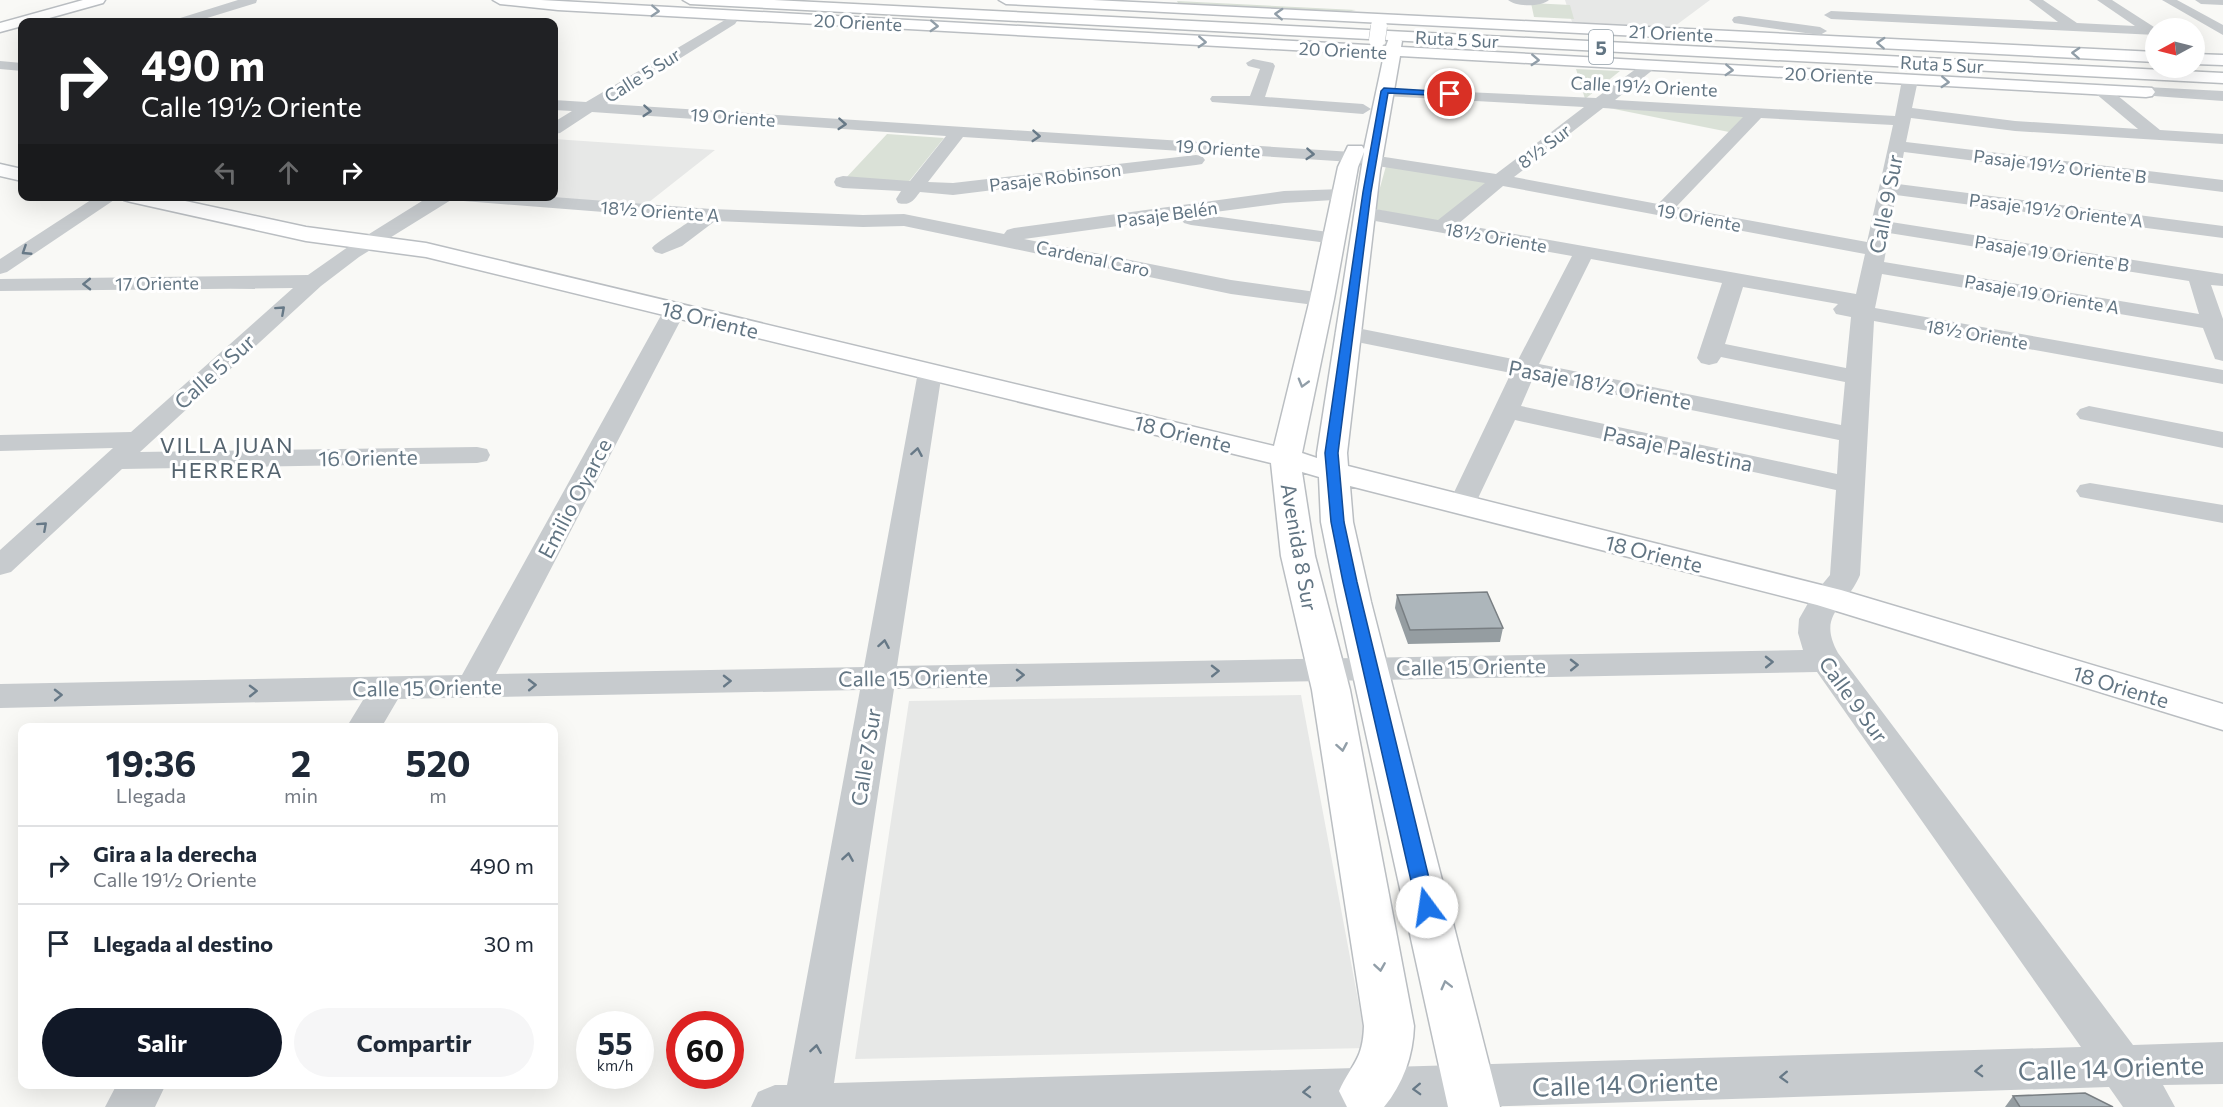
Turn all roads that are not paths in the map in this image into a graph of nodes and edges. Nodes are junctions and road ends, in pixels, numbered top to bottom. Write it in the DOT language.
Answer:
graph roads {
  1 [pos="98,0"];
  2 [pos="114,0"];
  3 [pos="252,0"];
  4 [pos="500,0"];
  5 [pos="690,0"];
  6 [pos="775,0"];
  7 [pos="1514,0"];
  8 [pos="2103,0"];
  9 [pos="2168,0"];
  10 [pos="2201,0"];
  11 [pos="1543,1"];
  12 [pos="2223,1"];
  13 [pos="1843,2"];
  14 [pos="2030,4"];
  15 [pos="1006,6"];
  16 [pos="1754,6"];
  17 [pos="980,15"];
  18 [pos="1831,15"];
  19 [pos="46,18"];
  20 [pos="50,18"];
  21 [pos="195,18"];
  22 [pos="1739,20"];
  23 [pos="730,21"];
  24 [pos="18,25"];
  25 [pos="2145,26"];
  26 [pos="2073,27"];
  27 [pos="0,28"];
  28 [pos="18,28"];
  29 [pos="2145,31"];
  30 [pos="2223,32"];
  31 [pos="2205,33"];
  32 [pos="0,35"];
  33 [pos="1722,35"];
  34 [pos="1820,36"];
  35 [pos="1164,40"];
  36 [pos="1383,41"];
  37 [pos="2114,55"];
  38 [pos="2145,56"];
  39 [pos="2205,59"];
  40 [pos="2223,60"];
  41 [pos="1252,63"];
  42 [pos="1,66"];
  43 [pos="1649,66"];
  44 [pos="18,67"];
  45 [pos="2223,74"];
  46 [pos="2223,78"];
  47 [pos="1910,80"];
  48 [pos="2101,90"];
  49 [pos="2223,91"];
  50 [pos="2146,92"];
  51 [pos="2223,96"];
  52 [pos="1218,99"];
  53 [pos="1256,102"];
  54 [pos="1600,103"];
  55 [pos="558,105"];
  56 [pos="589,107"];
  57 [pos="1363,109"];
  58 [pos="1757,112"];
  59 [pos="1903,116"];
  60 [pos="558,126"];
  61 [pos="960,131"];
  62 [pos="2155,134"];
  63 [pos="2223,139"];
  64 [pos="1897,146"];
  65 [pos="1267,151"];
  66 [pos="1362,158"];
  67 [pos="0,171"];
  68 [pos="18,174"];
  69 [pos="1499,180"];
  70 [pos="843,182"];
  71 [pos="2223,186"];
  72 [pos="914,188"];
  73 [pos="1888,188"];
  74 [pos="1343,195"];
  75 [pos="103,201"];
  76 [pos="153,201"];
  77 [pos="436,201"];
  78 [pos="524,201"];
  79 [pos="1662,210"];
  80 [pos="1364,213"];
  81 [pos="1164,214"];
  82 [pos="711,215"];
  83 [pos="889,219"];
  84 [pos="863,221"];
  85 [pos="1881,226"];
  86 [pos="1442,227"];
  87 [pos="2223,232"];
  88 [pos="991,237"];
  89 [pos="1335,238"];
  90 [pos="371,242"];
  91 [pos="662,248"];
  92 [pos="1584,253"];
  93 [pos="1874,258"];
  94 [pos="0,268"];
  95 [pos="2198,277"];
  96 [pos="1734,280"];
  97 [pos="2223,280"];
  98 [pos="313,281"];
  99 [pos="0,285"];
  100 [pos="1323,299"];
  101 [pos="1864,308"];
  102 [pos="675,310"];
  103 [pos="2212,323"];
  104 [pos="1347,333"];
  105 [pos="2223,354"];
  106 [pos="1525,369"];
  107 [pos="930,372"];
  108 [pos="1857,377"];
  109 [pos="2223,377"];
  110 [pos="1506,410"];
  111 [pos="2089,414"];
  112 [pos="1853,435"];
  113 [pos="137,440"];
  114 [pos="2223,440"];
  115 [pos="0,443"];
  116 [pos="477,455"];
  117 [pos="1286,458"];
  118 [pos="115,461"];
  119 [pos="1332,472"];
  120 [pos="1850,485"];
  121 [pos="2090,491"];
  122 [pos="1462,505"];
  123 [pos="2223,514"];
  124 [pos="0,566"];
  125 [pos="1829,597"];
  126 [pos="1826,661"];
  127 [pos="1348,668"];
  128 [pos="878,678"];
  129 [pos="473,686"];
  130 [pos="388,688"];
  131 [pos="0,696"];
  132 [pos="2223,717"];
  133 [pos="366,723"];
  134 [pos="2223,1064"];
  135 [pos="2122,1066"];
  136 [pos="140,1089"];
  137 [pos="1365,1091"];
  138 [pos="1471,1097"];
  139 [pos="129,1107"];
  140 [pos="796,1107"];
  141 [pos="2151,1107"];
  1 -- 19 [label="main road"];
  2 -- 20 [label="main road"];
  3 -- 21 [label="street"];
  4 -- 35 [label="main road, 20 Oriente, one-way"];
  5 -- 17 [label="main road, Ruta 5 Sur / 5"];
  6 -- 15 [label="main road, Ruta 5 Sur / 5"];
  7 -- 11 [label="street"];
  8 -- 25 [label="street"];
  9 -- 30 [label="street"];
  10 -- 12 [label="street"];
  13 -- 18 [label="street"];
  14 -- 26 [label="street"];
  36 -- 15 [label="main road, 21 Oriente, one-way"];
  15 -- 45 [label="main road, Ruta 5 Sur / 5"];
  16 -- 22 [label="street"];
  17 -- 35 [label="main road"];
  17 -- 46 [label="main road, Ruta 5 Sur / 5"];
  18 -- 26 [label="street"];
  18 -- 34 [label="street"];
  22 -- 33 [label="street"];
  22 -- 34 [label="street"];
  23 -- 56 [label="street, Calle 5 Sur"];
  24 -- 27 [label="main road"];
  26 -- 29 [label="street"];
  26 -- 37 [label="street"];
  28 -- 32 [label="main road"];
  30 -- 31 [label="street"];
  33 -- 34 [label="main road, 21 Oriente"];
  33 -- 36 [label="main road, 21 Oriente"];
  37 -- 34 [label="main road, 21 Oriente, one-way"];
  35 -- 36 [label="main road, 20 Oriente, one-way"];
  36 -- 43 [label="main road, 20 Oriente, one-way"];
  36 -- 54 [label="street, Calle 19½ Oriente"];
  36 -- 57 [label="main road, Avenida 8 Sur"];
  36 -- 66 [label="main road, Avenida 8 Sur"];
  37 -- 38 [label="main road, 21 Oriente"];
  39 -- 40 [label="main road"];
  41 -- 53 [label="street"];
  42 -- 44 [label="street"];
  43 -- 47 [label="main road, 20 Oriente, one-way"];
  43 -- 54 [label="street, 8½ Sur"];
  47 -- 48 [label="main road, 20 Oriente, one-way"];
  47 -- 59 [label="street, Calle 9 Sur"];
  48 -- 50 [label="main road, 20 Oriente"];
  48 -- 62 [label="street"];
  49 -- 50 [label="main road"];
  50 -- 51 [label="street, 20 Oriente"];
  52 -- 53 [label="street"];
  53 -- 57 [label="street"];
  54 -- 58 [label="street, Calle 19½ Oriente"];
  54 -- 69 [label="street, 8½ Sur"];
  55 -- 56 [label="street, 19 Oriente"];
  56 -- 60 [label="street, Calle 5 Sur"];
  56 -- 61 [label="street, 19 Oriente, one-way"];
  57 -- 66 [label="main road, Avenida 8 Sur"];
  58 -- 59 [label="street, Calle 19½ Oriente"];
  58 -- 79 [label="street"];
  59 -- 62 [label="street, Calle 19½ Oriente"];
  59 -- 64 [label="street, Calle 9 Sur"];
  61 -- 65 [label="street, 19 Oriente, one-way"];
  61 -- 72 [label="street"];
  62 -- 63 [label="street, Calle 19½ Oriente"];
  64 -- 71 [label="street, Pasaje 19½ Oriente B"];
  64 -- 73 [label="street, Calle 9 Sur"];
  65 -- 66 [label="street, 19 Oriente, one-way"];
  65 -- 72 [label="street, Pasaje Robinson"];
  66 -- 69 [label="street, 19 Oriente"];
  66 -- 74 [label="main road, Avenida 8 Sur"];
  66 -- 80 [label="main road, Avenida 8 Sur"];
  67 -- 68 [label="main road"];
  69 -- 79 [label="street, 19 Oriente"];
  69 -- 86 [label="street, 8½ Sur"];
  70 -- 72 [label="street, Pasaje Robinson"];
  72 -- 83 [label="street"];
  73 -- 85 [label="street, Calle 9 Sur"];
  73 -- 87 [label="street, Pasaje 19½ Oriente A"];
  74 -- 81 [label="street, Pasaje Belén"];
  74 -- 89 [label="main road, Avenida 8 Sur"];
  75 -- 94 [label="street, one-way"];
  76 -- 90 [label="main road, 18 Oriente"];
  77 -- 90 [label="street, Calle 5 Sur"];
  78 -- 82 [label="street, 18½ Oriente A"];
  79 -- 93 [label="street, 19 Oriente"];
  80 -- 86 [label="street, 18½ Oriente"];
  80 -- 104 [label="main road, Avenida 8 Sur"];
  81 -- 88 [label="street, Pasaje Belén"];
  81 -- 89 [label="street"];
  82 -- 84 [label="street, 18½ Oriente A"];
  82 -- 91 [label="street"];
  83 -- 84 [label="street, Cardenal Caro"];
  83 -- 88 [label="street, Cardenal Caro"];
  85 -- 93 [label="street, Calle 9 Sur"];
  85 -- 95 [label="street, Pasaje 19 Oriente B"];
  86 -- 92 [label="street, 18½ Oriente"];
  88 -- 100 [label="street, Cardenal Caro"];
  89 -- 100 [label="main road, Avenida 8 Sur"];
  90 -- 98 [label="street, Calle 5 Sur"];
  90 -- 102 [label="main road, 18 Oriente"];
  92 -- 96 [label="street, 18½ Oriente"];
  92 -- 106 [label="street"];
  93 -- 101 [label="street, Calle 9 Sur"];
  93 -- 103 [label="street, Pasaje 19 Oriente A"];
  95 -- 97 [label="street, Pasaje 19 Oriente B"];
  95 -- 103 [label="street"];
  96 -- 101 [label="street, 18½ Oriente"];
  96 -- 108 [label="street"];
  98 -- 99 [label="street, 17 Oriente, one-way"];
  113 -- 98 [label="street, Calle 5 Sur, one-way"];
  100 -- 117 [label="main road, Avenida 8 Sur, one-way"];
  101 -- 108 [label="street, Calle 9 Sur"];
  101 -- 109 [label="street, 18½ Oriente"];
  102 -- 107 [label="main road, 18 Oriente"];
  102 -- 129 [label="street, Emilio Oyarce"];
  103 -- 105 [label="street"];
  104 -- 106 [label="street, Pasaje 18½ Oriente"];
  104 -- 119 [label="main road, Avenida 8 Sur"];
  106 -- 110 [label="street"];
  106 -- 112 [label="street, Pasaje 18½ Oriente"];
  107 -- 117 [label="main road, 18 Oriente"];
  128 -- 107 [label="street, Calle 7 Sur, one-way"];
  108 -- 112 [label="street, Calle 9 Sur"];
  110 -- 120 [label="street, Pasaje Palestina"];
  110 -- 122 [label="street"];
  111 -- 114 [label="street"];
  112 -- 120 [label="street, Calle 9 Sur"];
  113 -- 115 [label="street"];
  113 -- 118 [label="street, Calle 5 Sur"];
  116 -- 118 [label="street, 16 Oriente"];
  117 -- 119 [label="main road, 18 Oriente"];
  117 -- 127 [label="main road, Avenida 8 Sur"];
  124 -- 118 [label="street, Calle 5 Sur, one-way"];
  119 -- 122 [label="main road, 18 Oriente"];
  119 -- 127 [label="main road, Avenida 8 Sur"];
  120 -- 125 [label="street, Calle 9 Sur"];
  121 -- 123 [label="street"];
  122 -- 125 [label="main road, 18 Oriente"];
  125 -- 126 [label="street, Calle 9 Sur"];
  125 -- 132 [label="main road, 18 Oriente"];
  127 -- 126 [label="street, Calle 15 Oriente, one-way"];
  126 -- 135 [label="street, Calle 9 Sur"];
  128 -- 127 [label="street, Calle 15 Oriente, one-way"];
  127 -- 137 [label="main road, Avenida 8 Sur, one-way"];
  138 -- 127 [label="main road, Avenida 8 Sur, one-way"];
  129 -- 128 [label="street, Calle 15 Oriente, one-way"];
  140 -- 128 [label="street, Calle 7 Sur, one-way"];
  129 -- 130 [label="street, Calle 15 Oriente"];
  131 -- 130 [label="street, Calle 15 Oriente, one-way"];
  130 -- 133 [label="street"];
  134 -- 135 [label="street, Calle 14 Oriente"];
  135 -- 138 [label="street, Calle 14 Oriente, one-way"];
  135 -- 141 [label="street, Calle 9 Sur"];
  136 -- 139 [label="street"];
  138 -- 137 [label="street, Calle 14 Oriente, one-way"];
  137 -- 140 [label="street, Calle 14 Oriente, one-way"];
}
